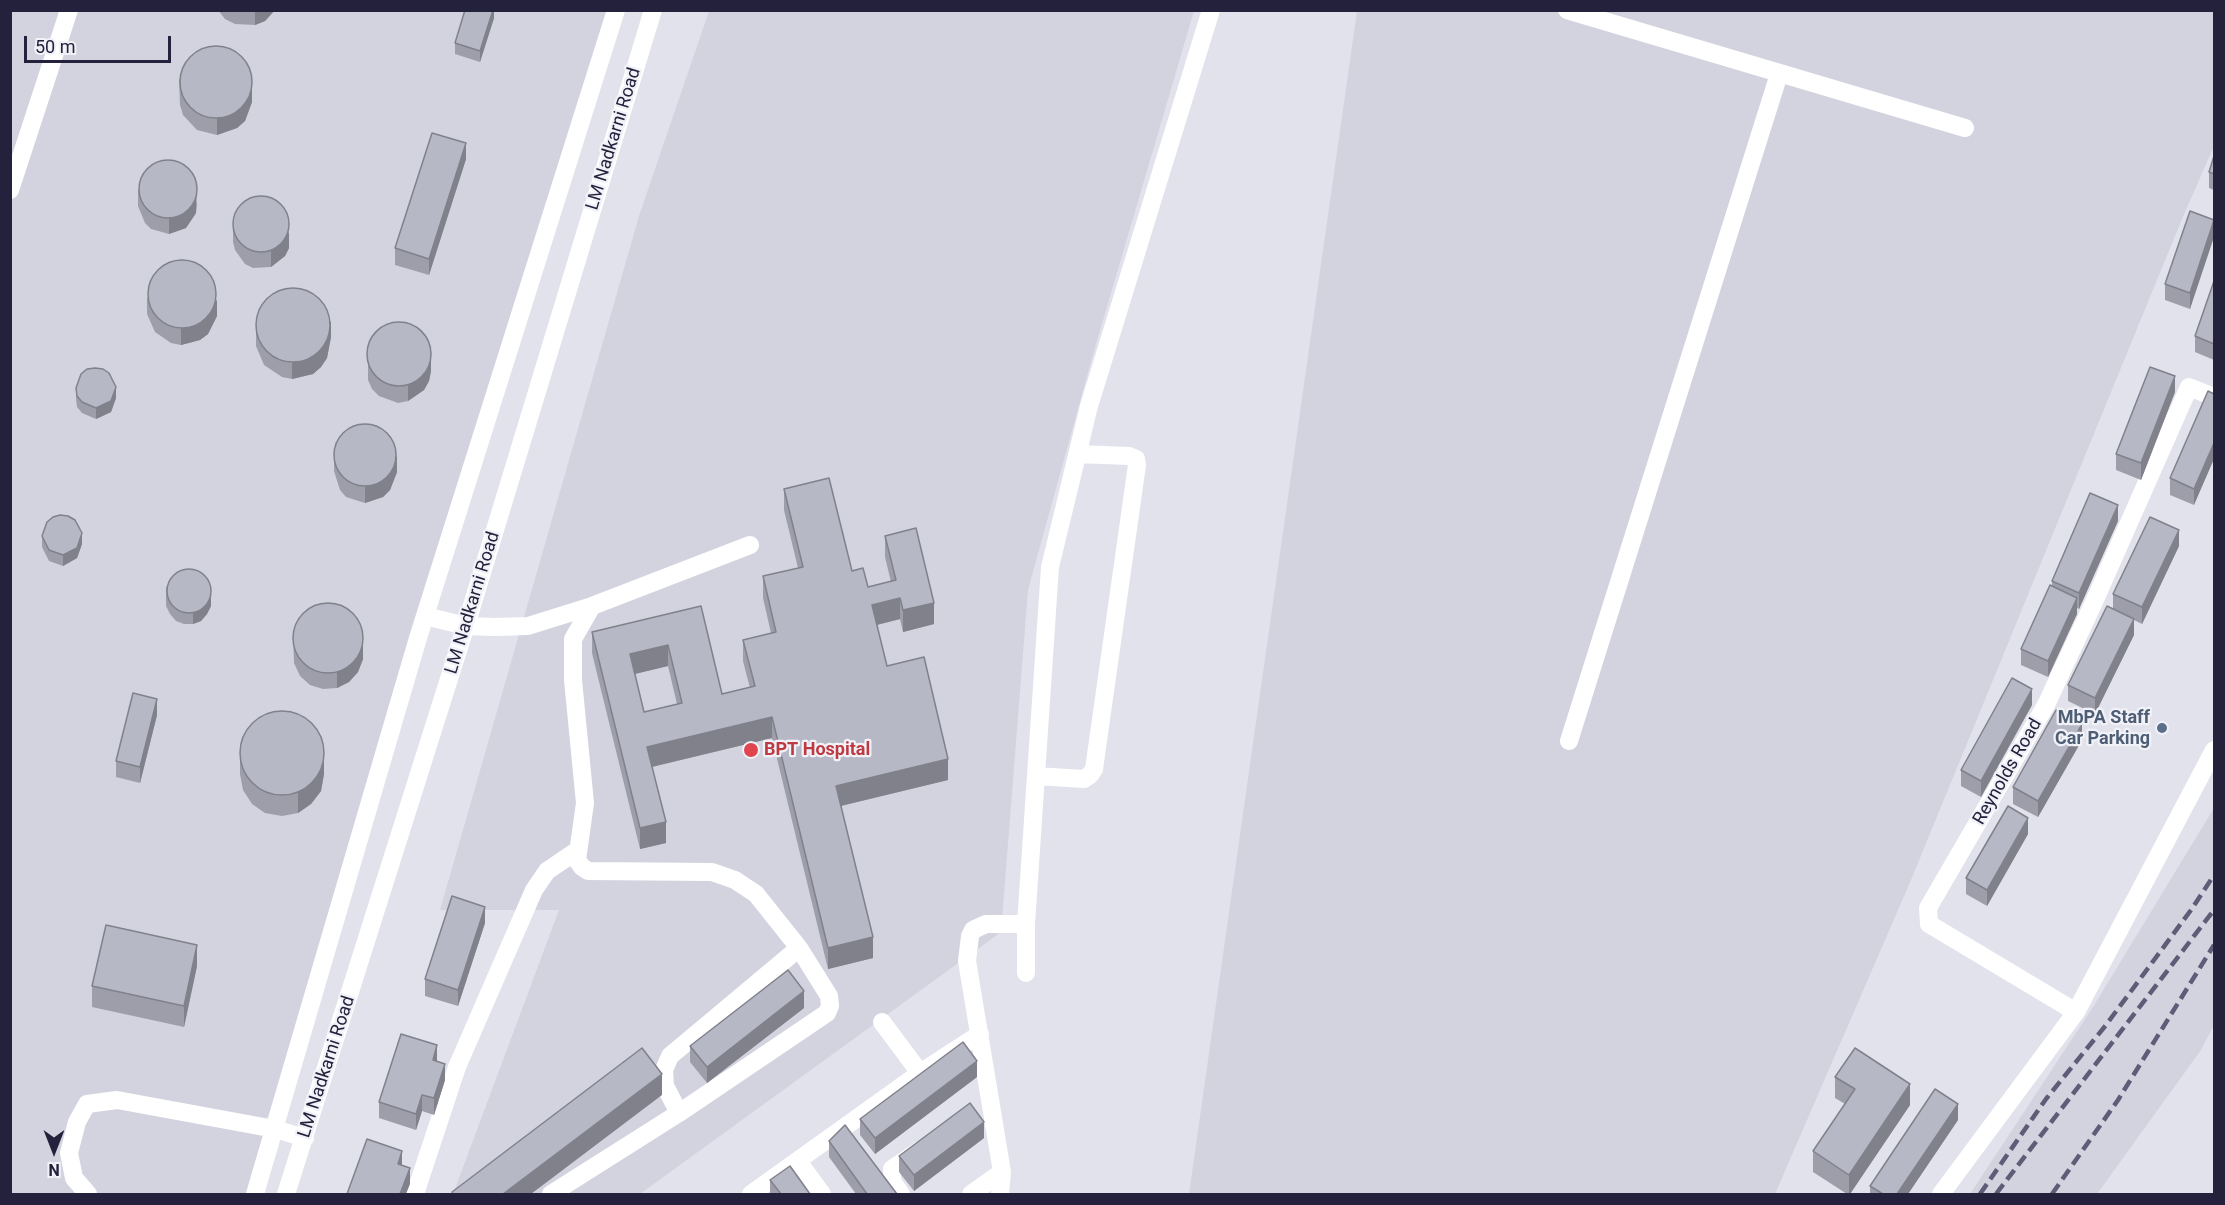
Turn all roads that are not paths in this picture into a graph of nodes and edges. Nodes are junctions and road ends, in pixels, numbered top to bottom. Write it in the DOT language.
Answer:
graph roads {
  1 [pos="69,10"];
  2 [pos="616,10"];
  3 [pos="653,10"];
  4 [pos="1211,10"];
  5 [pos="1567,10"];
  6 [pos="1779,74"];
  7 [pos="1965,128"];
  8 [pos="10,190"];
  9 [pos="2214,397"];
  10 [pos="1077,454"];
  11 [pos="750,545"];
  12 [pos="592,606"];
  13 [pos="425,616"];
  14 [pos="466,626"];
  15 [pos="1569,741"];
  16 [pos="2214,750"];
  17 [pos="1036,776"];
  18 [pos="578,850"];
  19 [pos="1026,924"];
  20 [pos="799,948"];
  21 [pos="1026,974"];
  22 [pos="2076,1012"];
  23 [pos="882,1022"];
  24 [pos="980,1034"];
  25 [pos="920,1073"];
  26 [pos="990,1101"];
  27 [pos="679,1113"];
  28 [pos="971,1115"];
  29 [pos="275,1129"];
  30 [pos="305,1138"];
  31 [pos="931,1142"];
  32 [pos="798,1161"];
  33 [pos="1002,1172"];
  34 [pos="756,1193"];
  35 [pos="88,1194"];
  36 [pos="255,1194"];
  37 [pos="286,1194"];
  38 [pos="415,1194"];
  39 [pos="551,1194"];
  40 [pos="822,1194"];
  41 [pos="901,1194"];
  42 [pos="971,1194"];
  43 [pos="1000,1194"];
  44 [pos="1941,1194"];
  1 -- 8 [label="street"];
  2 -- 13 [label="street, LM Nadkarni Road"];
  3 -- 14 [label="street, LM Nadkarni Road"];
  4 -- 10 [label="street"];
  5 -- 6 [label="street"];
  6 -- 7 [label="street"];
  6 -- 15 [label="street"];
  9 -- 22 [label="street, Reynolds Road"];
  10 -- 17 [label="street"];
  10 -- 17 [label="street"];
  11 -- 12 [label="street"];
  12 -- 14 [label="street"];
  12 -- 18 [label="street"];
  13 -- 14 [label="street"];
  13 -- 29 [label="street, LM Nadkarni Road"];
  14 -- 30 [label="street, LM Nadkarni Road"];
  16 -- 22 [label="street"];
  17 -- 19 [label="street"];
  18 -- 20 [label="street"];
  18 -- 38 [label="street"];
  19 -- 21 [label="street"];
  19 -- 24 [label="street"];
  20 -- 27 [label="street"];
  20 -- 27 [label="street"];
  22 -- 44 [label="street"];
  23 -- 25 [label="street"];
  24 -- 25 [label="street"];
  24 -- 26 [label="street"];
  25 -- 32 [label="street"];
  26 -- 28 [label="street"];
  26 -- 33 [label="street"];
  27 -- 39 [label="street"];
  29 -- 30 [label="street"];
  29 -- 35 [label="street"];
  29 -- 36 [label="street, LM Nadkarni Road"];
  30 -- 37 [label="street, LM Nadkarni Road"];
  31 -- 41 [label="street"];
  32 -- 34 [label="street"];
  32 -- 40 [label="street"];
  33 -- 42 [label="street"];
  33 -- 43 [label="street"];
}
